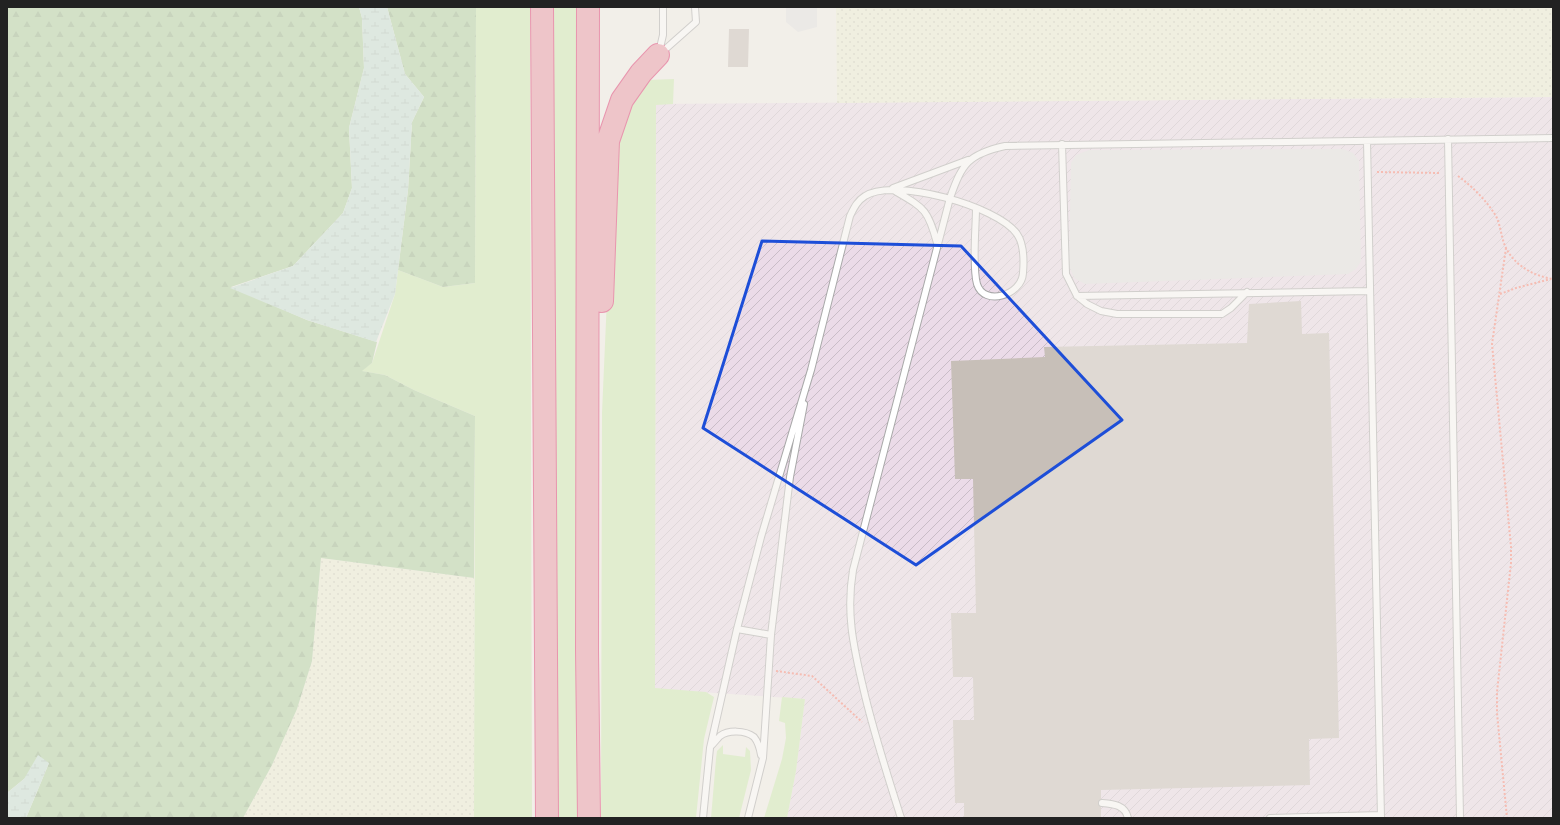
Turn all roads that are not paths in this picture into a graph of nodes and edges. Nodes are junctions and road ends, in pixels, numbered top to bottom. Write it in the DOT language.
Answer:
graph roads {
  1 [pos="542,7"];
  2 [pos="588,7"];
  3 [pos="663,7"];
  4 [pos="695,7"];
  5 [pos="658,55"];
  6 [pos="1553,138"];
  7 [pos="1448,139"];
  8 [pos="1367,141"];
  9 [pos="1062,144"];
  10 [pos="968,160"];
  11 [pos="892,189"];
  12 [pos="950,198"];
  13 [pos="976,208"];
  14 [pos="938,244"];
  15 [pos="1370,291"];
  16 [pos="1248,292"];
  17 [pos="1077,296"];
  18 [pos="811,370"];
  19 [pos="737,629"];
  20 [pos="771,635"];
  21 [pos="587,650"];
  22 [pos="710,748"];
  23 [pos="762,758"];
  24 [pos="588,790"];
  25 [pos="1102,803"];
  26 [pos="1381,817"];
  27 [pos="547,818"];
  28 [pos="589,818"];
  29 [pos="592,818"];
  30 [pos="703,818"];
  31 [pos="748,818"];
  32 [pos="901,818"];
  33 [pos="1128,818"];
  34 [pos="1270,818"];
  35 [pos="1460,818"];
  1 -- 27 [label="highway"];
  2 -- 21 [label="highway"];
  3 -- 5 [label="lane"];
  4 -- 5 [label="lane"];
  5 -- 21 [label="highway"];
  6 -- 7 [label="lane"];
  7 -- 8 [label="lane"];
  7 -- 35 [label="lane"];
  8 -- 9 [label="lane"];
  8 -- 15 [label="lane"];
  9 -- 10 [label="lane"];
  9 -- 17 [label="lane"];
  10 -- 11 [label="lane"];
  10 -- 12 [label="lane"];
  11 -- 12 [label="lane"];
  11 -- 14 [label="lane"];
  11 -- 18 [label="lane"];
  12 -- 13 [label="lane"];
  12 -- 14 [label="lane"];
  13 -- 13 [label="lane"];
  14 -- 32 [label="lane"];
  15 -- 16 [label="lane"];
  15 -- 26 [label="lane"];
  16 -- 17 [label="lane"];
  16 -- 17 [label="lane"];
  18 -- 19 [label="lane"];
  18 -- 20 [label="lane"];
  19 -- 20 [label="lane"];
  19 -- 22 [label="lane"];
  20 -- 23 [label="lane"];
  21 -- 24 [label="highway"];
  22 -- 23 [label="lane"];
  22 -- 30 [label="lane"];
  23 -- 31 [label="lane"];
  24 -- 28 [label="highway"];
  24 -- 29 [label="lane"];
  25 -- 33 [label="lane"];
  26 -- 34 [label="lane"];
}
